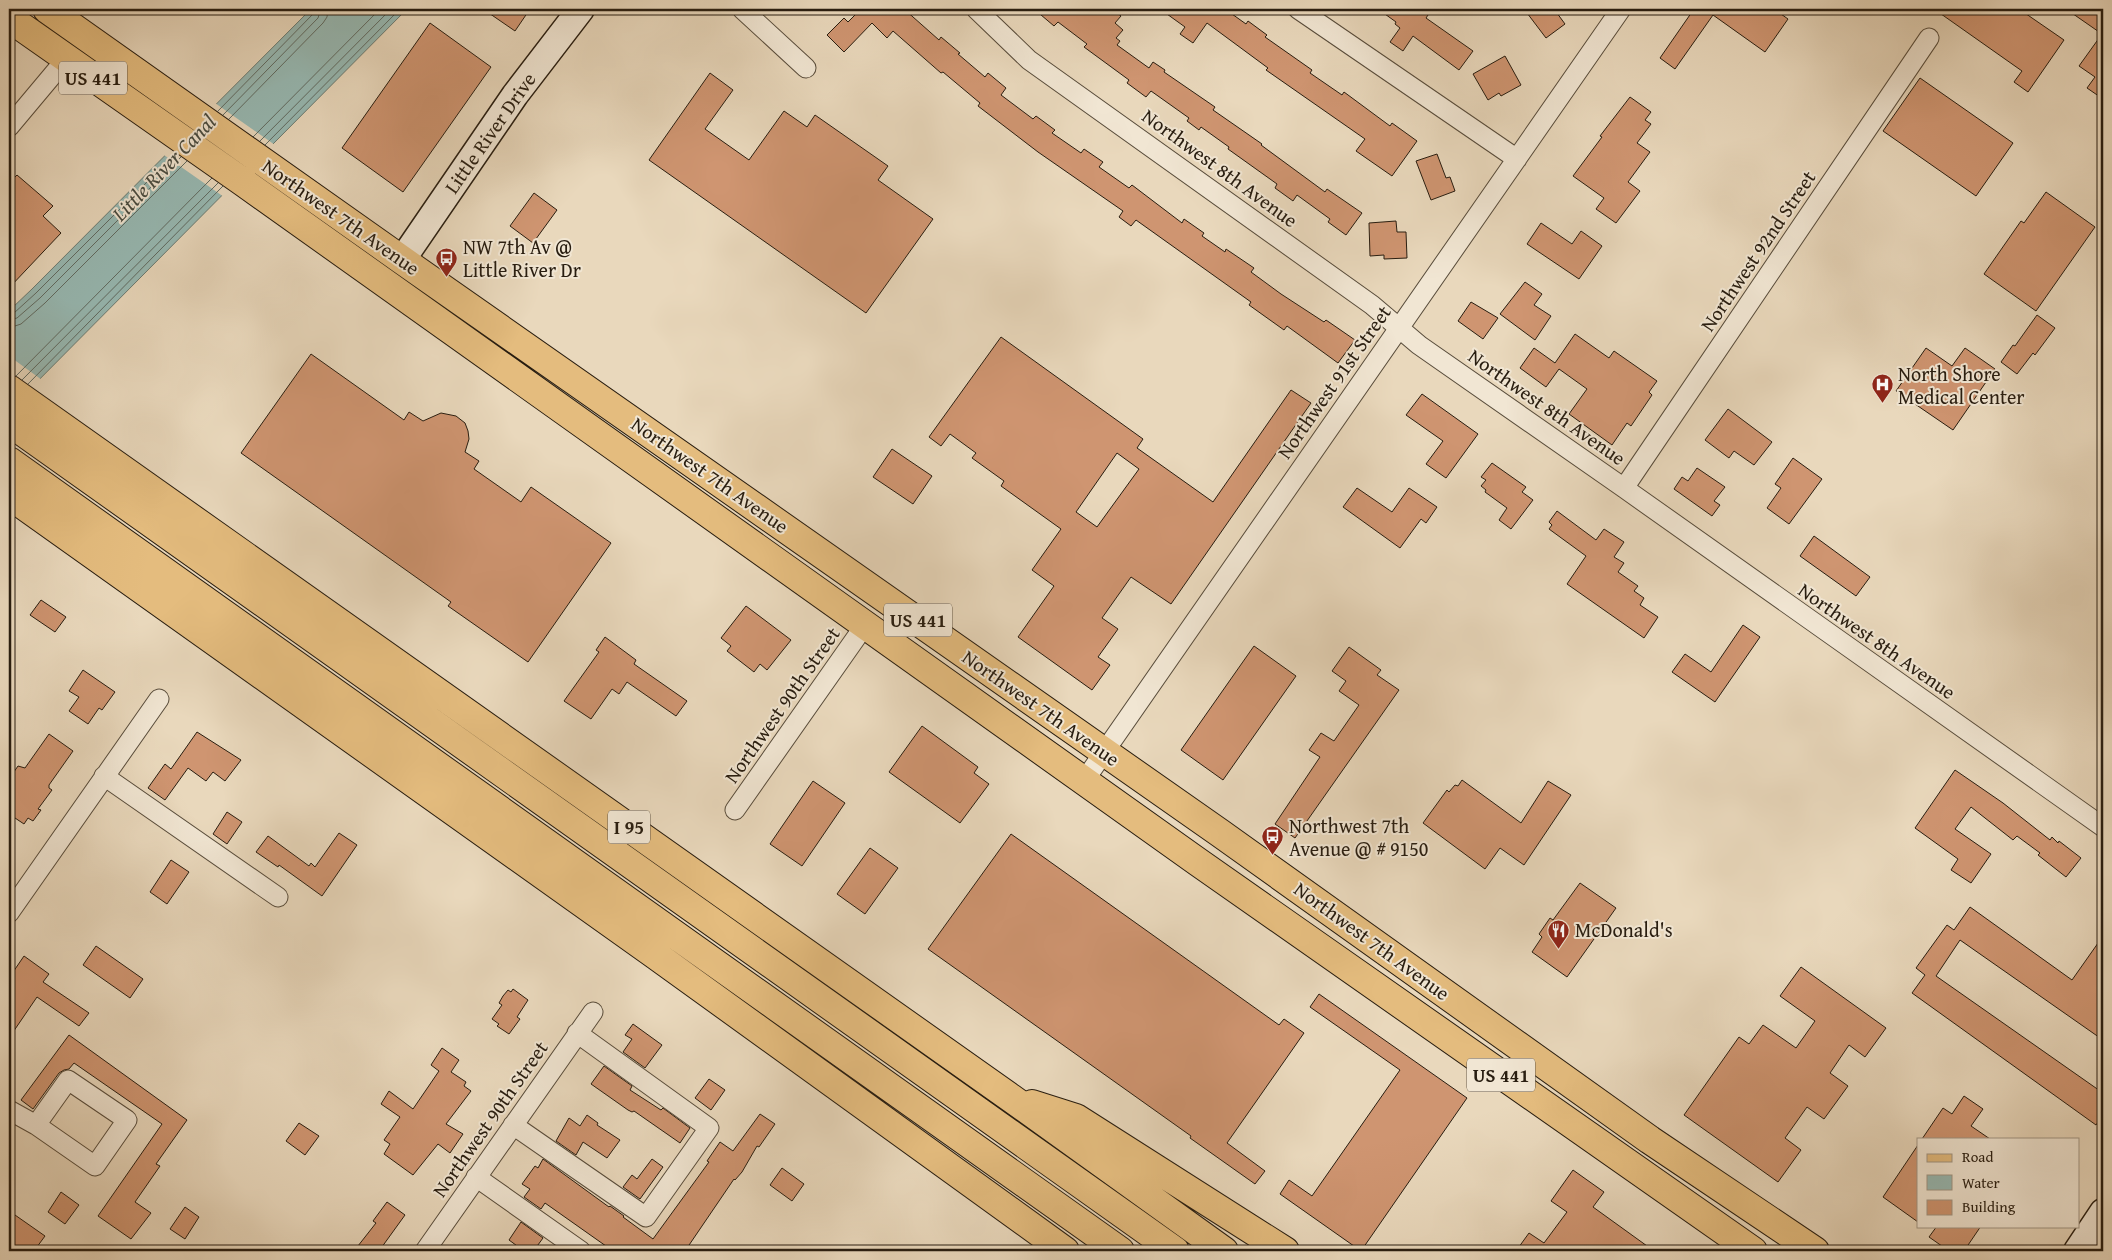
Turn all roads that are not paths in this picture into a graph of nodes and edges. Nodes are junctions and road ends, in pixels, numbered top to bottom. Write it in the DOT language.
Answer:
graph roads {
  1 [pos="47,9"];
  2 [pos="581,9"];
  3 [pos="742,9"];
  4 [pos="976,9"];
  5 [pos="1298,9"];
  6 [pos="1621,9"];
  7 [pos="9,18"];
  8 [pos="1930,38"];
  9 [pos="66,59"];
  10 [pos="806,68"];
  11 [pos="9,127"];
  12 [pos="1517,159"];
  13 [pos="402,260"];
  14 [pos="384,284"];
  15 [pos="1398,329"];
  16 [pos="9,389"];
  17 [pos="11,424"];
  18 [pos="9,461"];
  19 [pos="1624,488"];
  20 [pos="9,495"];
  21 [pos="865,625"];
  22 [pos="159,699"];
  23 [pos="1105,752"];
  24 [pos="104,776"];
  25 [pos="1084,781"];
  26 [pos="735,810"];
  27 [pos="2103,827"];
  28 [pos="278,897"];
  29 [pos="9,913"];
  30 [pos="593,1012"];
  31 [pos="1419,1018"];
  32 [pos="577,1033"];
  33 [pos="1524,1048"];
  34 [pos="1011,1098"];
  35 [pos="9,1110"];
  36 [pos="1572,1123"];
  37 [pos="36,1125"];
  38 [pos="513,1125"];
  39 [pos="476,1177"];
  40 [pos="1711,1182"];
  41 [pos="2103,1212"];
  42 [pos="1021,1220"];
  43 [pos="425,1251"];
  44 [pos="581,1251"];
  45 [pos="1036,1251"];
  46 [pos="1065,1251"];
  47 [pos="1120,1251"];
  48 [pos="1175,1251"];
  49 [pos="1224,1251"];
  50 [pos="1285,1251"];
  51 [pos="1753,1251"];
  52 [pos="1815,1251"];
  53 [pos="2077,1251"];
  1 -- 13 [label="main road, Northwest 7th Avenue / US 441"];
  2 -- 13 [label="street, Little River Drive"];
  3 -- 10 [label="street"];
  4 -- 15 [label="street, Northwest 8th Avenue"];
  5 -- 12 [label="street"];
  6 -- 12 [label="street, Northwest 91st Street"];
  7 -- 9 [label="main road, Northwest 7th Avenue / US 441"];
  8 -- 19 [label="street, Northwest 92nd Street"];
  9 -- 11 [label="street"];
  9 -- 14 [label="main road, Northwest 7th Avenue / US 441"];
  12 -- 15 [label="street, Northwest 91st Street"];
  13 -- 14 [label="main road"];
  13 -- 23 [label="main road, Northwest 7th Avenue / US 441"];
  14 -- 21 [label="main road, Northwest 7th Avenue / US 441"];
  15 -- 19 [label="street, Northwest 8th Avenue"];
  15 -- 23 [label="street, Northwest 91st Street"];
  16 -- 34 [label="main road, I 95"];
  17 -- 48 [label="main road"];
  18 -- 47 [label="main road"];
  19 -- 27 [label="street, Northwest 8th Avenue"];
  20 -- 42 [label="main road"];
  21 -- 25 [label="main road, Northwest 7th Avenue / US 441"];
  21 -- 26 [label="street, Northwest 90th Street"];
  22 -- 24 [label="street"];
  23 -- 25 [label="street, Northwest 91st Street"];
  23 -- 33 [label="main road, Northwest 7th Avenue / US 441"];
  24 -- 28 [label="street"];
  24 -- 29 [label="street"];
  25 -- 31 [label="main road, Northwest 7th Avenue / US 441"];
  30 -- 32 [label="street, Northwest 90th Street"];
  31 -- 33 [label="main road"];
  31 -- 36 [label="main road, Northwest 7th Avenue / US 441"];
  32 -- 38 [label="street, Northwest 90th Street"];
  32 -- 38 [label="street"];
  33 -- 40 [label="main road, Northwest 7th Avenue / US 441"];
  34 -- 49 [label="main road, I 95"];
  34 -- 50 [label="main road"];
  35 -- 37 [label="street"];
  36 -- 40 [label="main road"];
  36 -- 51 [label="main road, Northwest 7th Avenue / US 441"];
  37 -- 37 [label="street"];
  38 -- 39 [label="street, Northwest 90th Street"];
  39 -- 43 [label="street, Northwest 90th Street"];
  39 -- 44 [label="street"];
  40 -- 52 [label="main road, Northwest 7th Avenue / US 441"];
  41 -- 53 [label="street"];
  42 -- 45 [label="main road"];
  42 -- 46 [label="main road"];
}
